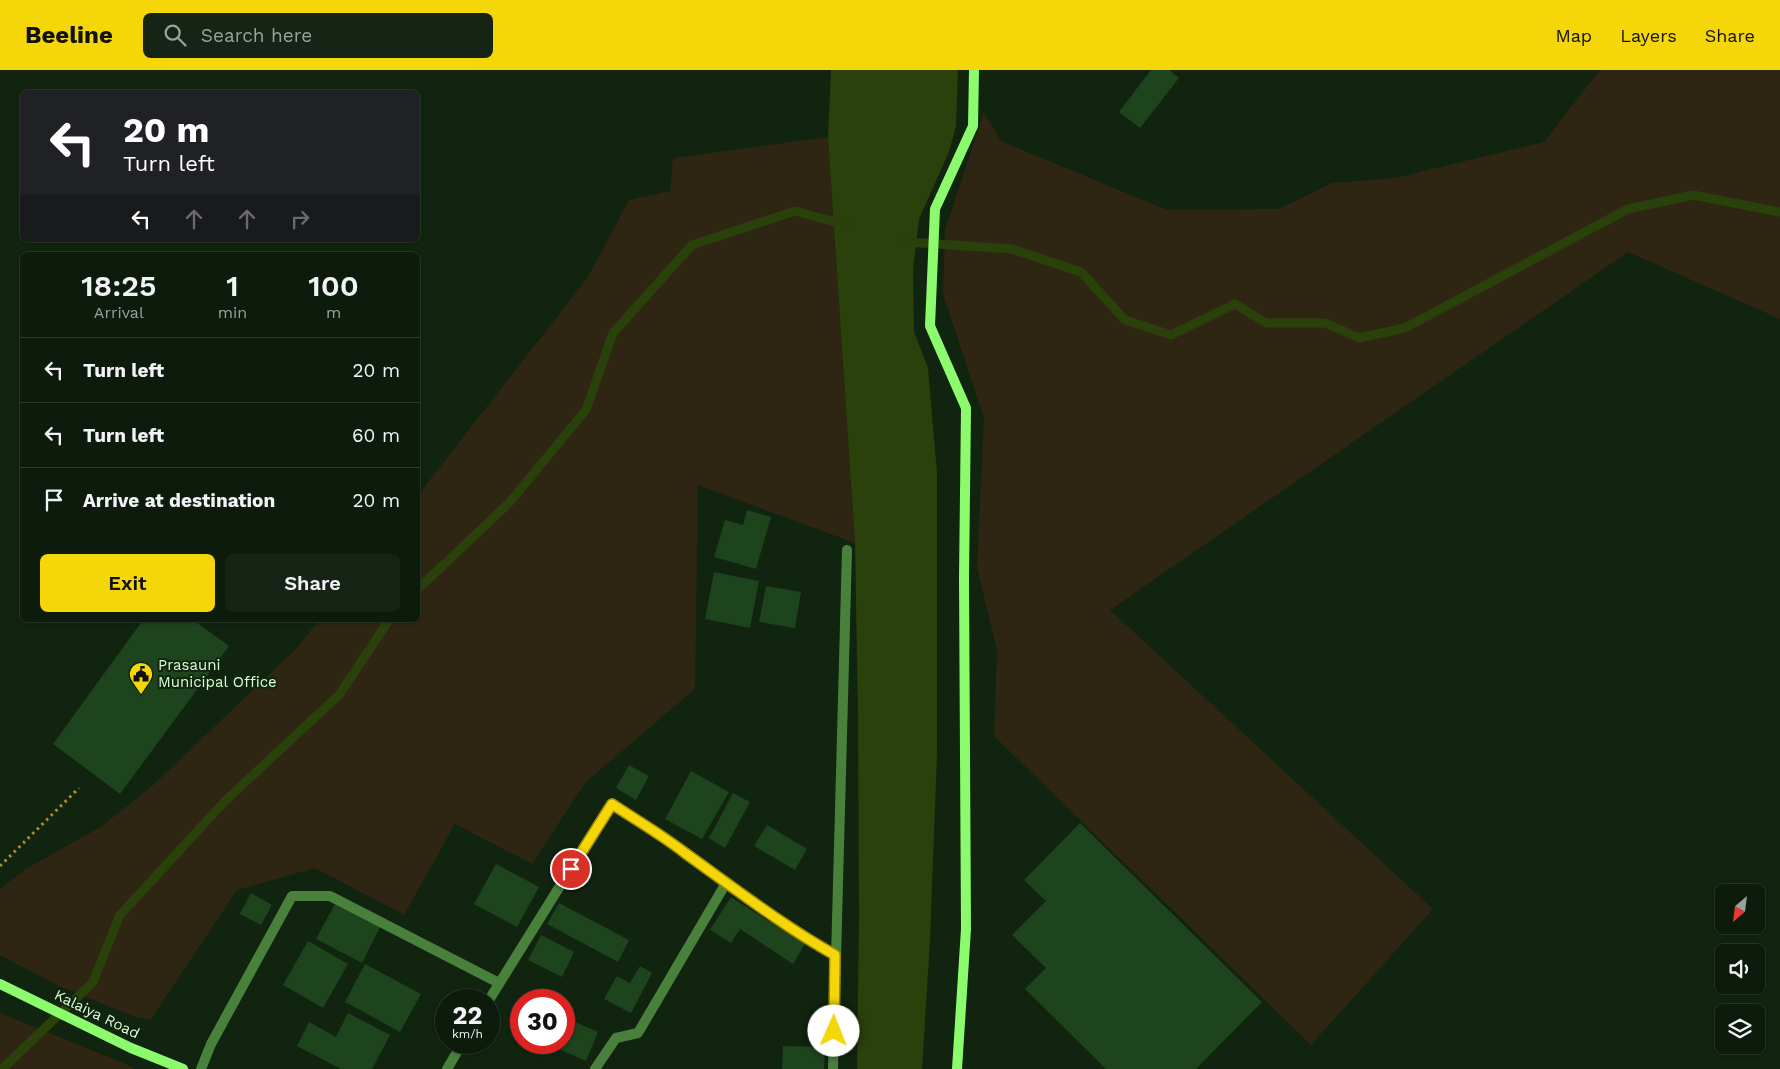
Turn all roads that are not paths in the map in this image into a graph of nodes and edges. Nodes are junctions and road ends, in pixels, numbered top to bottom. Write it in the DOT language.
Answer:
graph roads {
  1 [pos="974,70"];
  2 [pos="847,550"];
  3 [pos="726,883"];
  4 [pos="835,955"];
  5 [pos="499,983"];
  6 [pos="0,984"];
  7 [pos="495,989"];
  8 [pos="456,1054"];
  9 [pos="183,1069"];
  10 [pos="202,1069"];
  11 [pos="447,1069"];
  12 [pos="595,1069"];
  13 [pos="833,1069"];
  14 [pos="958,1069"];
  1 -- 14 [label="main road"];
  2 -- 4 [label="street"];
  3 -- 4 [label="street"];
  3 -- 5 [label="street"];
  3 -- 12 [label="street"];
  4 -- 13 [label="street"];
  5 -- 7 [label="street"];
  5 -- 10 [label="street"];
  6 -- 9 [label="main road, Kalaiya Road"];
  8 -- 11 [label="street"];
}
